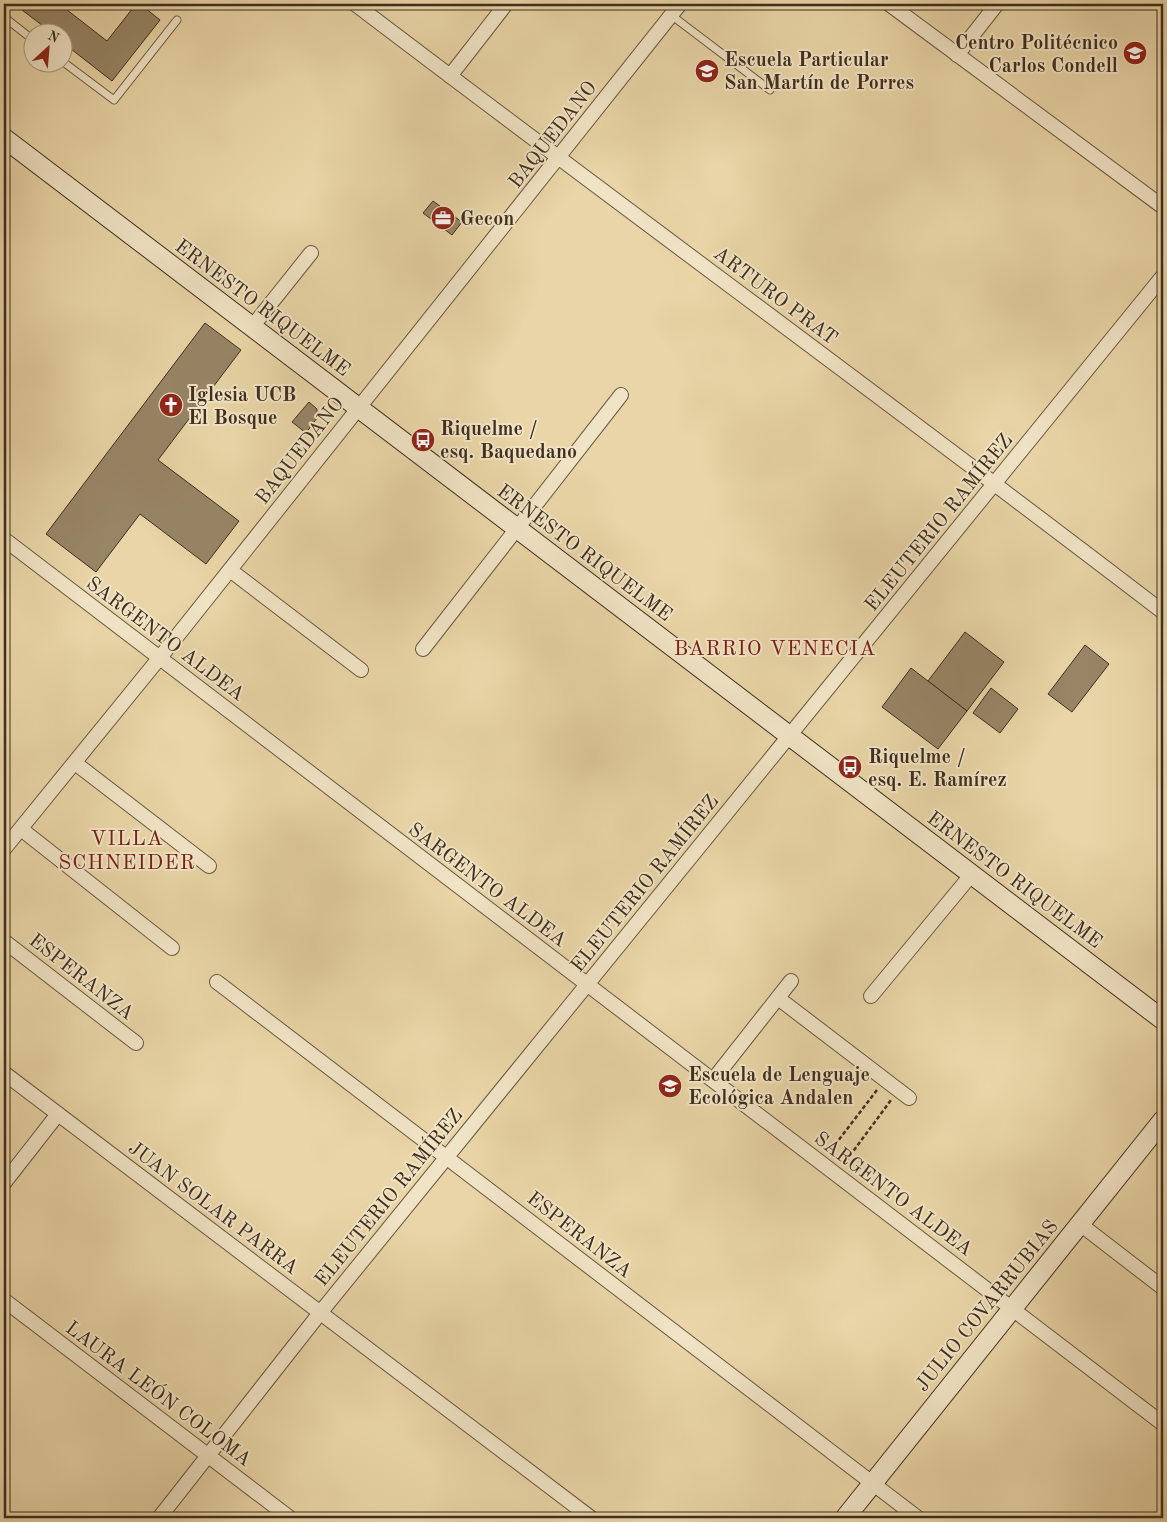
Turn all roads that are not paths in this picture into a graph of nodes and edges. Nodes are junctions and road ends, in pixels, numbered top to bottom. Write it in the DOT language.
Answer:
graph roads {
  1 [pos="506,4"];
  2 [pos="680,4"];
  3 [pos="889,4"];
  4 [pos="998,4"];
  5 [pos="364,6"];
  6 [pos="671,15"];
  7 [pos="4,17"];
  8 [pos="177,20"];
  9 [pos="22,31"];
  10 [pos="957,55"];
  11 [pos="72,68"];
  12 [pos="450,76"];
  13 [pos="770,90"];
  14 [pos="4,138"];
  15 [pos="558,159"];
  16 [pos="1163,207"];
  17 [pos="311,253"];
  18 [pos="1163,276"];
  19 [pos="252,327"];
  20 [pos="621,395"];
  21 [pos="358,408"];
  22 [pos="996,483"];
  23 [pos="517,528"];
  24 [pos="4,539"];
  25 [pos="230,570"];
  26 [pos="1163,612"];
  27 [pos="423,649"];
  28 [pos="160,658"];
  29 [pos="361,670"];
  30 [pos="790,736"];
  31 [pos="74,763"];
  32 [pos="21,829"];
  33 [pos="4,849"];
  34 [pos="209,866"];
  35 [pos="972,874"];
  36 [pos="4,940"];
  37 [pos="172,948"];
  38 [pos="791,981"];
  39 [pos="217,982"];
  40 [pos="587,984"];
  41 [pos="871,996"];
  42 [pos="778,998"];
  43 [pos="1163,1020"];
  44 [pos="136,1043"];
  45 [pos="4,1073"];
  46 [pos="713,1080"];
  47 [pos="904,1094"];
  48 [pos="58,1114"];
  49 [pos="1163,1120"];
  50 [pos="446,1157"];
  51 [pos="4,1182"];
  52 [pos="1080,1224"];
  53 [pos="1163,1288"];
  54 [pos="4,1300"];
  55 [pos="1012,1309"];
  56 [pos="320,1313"];
  57 [pos="1163,1424"];
  58 [pos="208,1456"];
  59 [pos="873,1484"];
  60 [pos="159,1518"];
  61 [pos="290,1518"];
  62 [pos="590,1518"];
  63 [pos="845,1518"];
  64 [pos="918,1518"];
  1 -- 12 [label="street"];
  2 -- 6 [label="street, BAQUEDANO"];
  3 -- 10 [label="street"];
  4 -- 10 [label="street"];
  5 -- 12 [label="street, ARTURO PRAT"];
  6 -- 13 [label="lane"];
  6 -- 15 [label="street, BAQUEDANO"];
  7 -- 9 [label="lane"];
  8 -- 11 [label="lane"];
  10 -- 16 [label="street"];
  12 -- 15 [label="street, ARTURO PRAT"];
  14 -- 19 [label="street, ERNESTO RIQUELME"];
  15 -- 21 [label="street, BAQUEDANO"];
  15 -- 22 [label="street, ARTURO PRAT"];
  17 -- 19 [label="street"];
  18 -- 22 [label="street, ELEUTERIO RAMÍREZ"];
  19 -- 21 [label="street, ERNESTO RIQUELME"];
  20 -- 23 [label="street"];
  21 -- 23 [label="street, ERNESTO RIQUELME"];
  21 -- 25 [label="street, BAQUEDANO"];
  22 -- 26 [label="street, ARTURO PRAT"];
  22 -- 30 [label="street, ELEUTERIO RAMÍREZ"];
  23 -- 27 [label="street"];
  23 -- 30 [label="street, ERNESTO RIQUELME"];
  24 -- 28 [label="street, SARGENTO ALDEA"];
  25 -- 28 [label="street, BAQUEDANO"];
  25 -- 29 [label="street"];
  28 -- 31 [label="street, BAQUEDANO"];
  28 -- 40 [label="street, SARGENTO ALDEA"];
  30 -- 35 [label="street, ERNESTO RIQUELME"];
  30 -- 40 [label="street, ELEUTERIO RAMÍREZ"];
  31 -- 32 [label="street, BAQUEDANO"];
  31 -- 34 [label="street"];
  32 -- 33 [label="street, BAQUEDANO"];
  32 -- 37 [label="street"];
  35 -- 41 [label="street"];
  35 -- 43 [label="street, ERNESTO RIQUELME"];
  36 -- 44 [label="street, ESPERANZA"];
  38 -- 42 [label="street"];
  39 -- 50 [label="street, ESPERANZA"];
  40 -- 46 [label="street, SARGENTO ALDEA"];
  40 -- 50 [label="street, ELEUTERIO RAMÍREZ"];
  42 -- 46 [label="street"];
  42 -- 47 [label="street"];
  45 -- 48 [label="street, JUAN SOLAR PARRA"];
  46 -- 55 [label="street, SARGENTO ALDEA"];
  48 -- 51 [label="street"];
  48 -- 56 [label="street, JUAN SOLAR PARRA"];
  49 -- 52 [label="street, JULIO COVARRUBIAS"];
  50 -- 56 [label="street, ELEUTERIO RAMÍREZ"];
  50 -- 59 [label="street, ESPERANZA"];
  52 -- 53 [label="street"];
  52 -- 55 [label="street, JULIO COVARRUBIAS"];
  54 -- 58 [label="street, LAURA LEÓN COLOMA"];
  55 -- 57 [label="street, SARGENTO ALDEA"];
  55 -- 59 [label="street, JULIO COVARRUBIAS"];
  56 -- 58 [label="street, ELEUTERIO RAMÍREZ"];
  56 -- 62 [label="street, JUAN SOLAR PARRA"];
  58 -- 60 [label="street, ELEUTERIO RAMÍREZ"];
  58 -- 61 [label="street, LAURA LEÓN COLOMA"];
  59 -- 63 [label="street, JULIO COVARRUBIAS"];
  59 -- 64 [label="street, ESPERANZA"];
}
